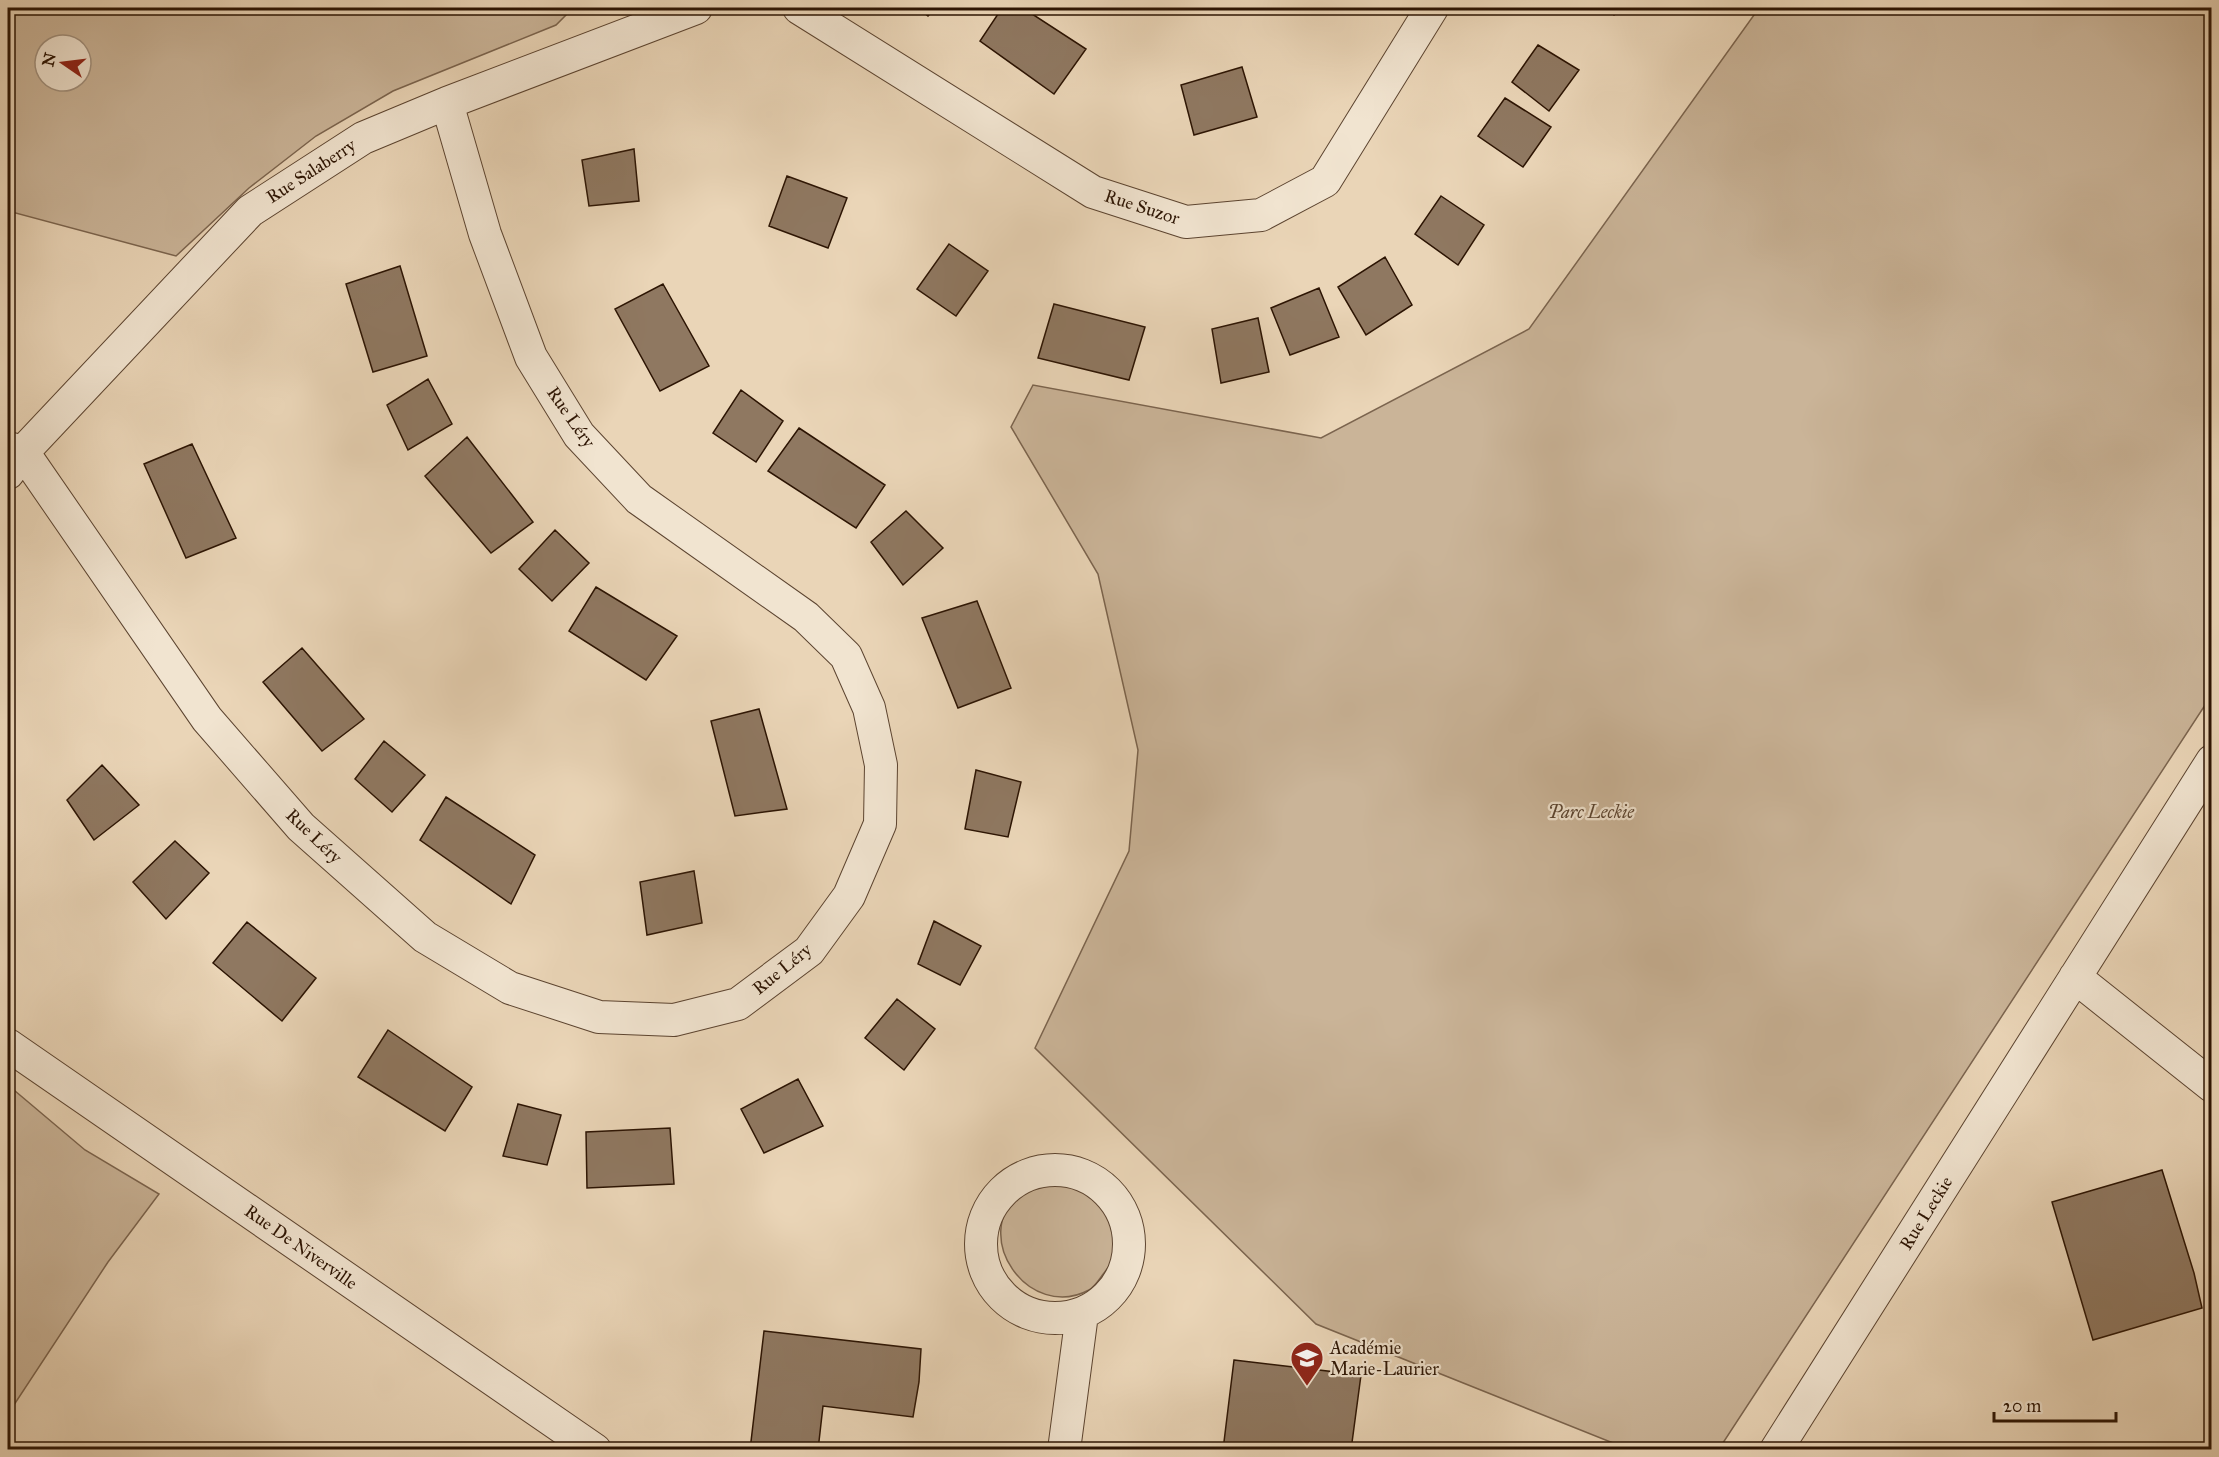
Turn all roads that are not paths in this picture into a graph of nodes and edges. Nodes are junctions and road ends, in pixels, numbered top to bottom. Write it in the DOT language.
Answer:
graph roads {
  1 [pos="696,8"];
  2 [pos="800,8"];
  3 [pos="1432,8"];
  4 [pos="447,103"];
  5 [pos="13,457"];
  6 [pos="2211,761"];
  7 [pos="2075,977"];
  8 [pos="8,1045"];
  9 [pos="2211,1086"];
  10 [pos="1082,1314"];
  11 [pos="595,1449"];
  12 [pos="1064,1449"];
  13 [pos="1776,1449"];
  1 -- 4 [label="street, Rue Salaberry"];
  2 -- 3 [label="street, Rue Suzor"];
  4 -- 5 [label="street, Rue Salaberry"];
  4 -- 5 [label="street, Rue Léry"];
  6 -- 7 [label="street, Rue Leckie"];
  7 -- 9 [label="street"];
  7 -- 13 [label="street, Rue Leckie"];
  8 -- 11 [label="street, Rue De Niverville"];
  10 -- 10 [label="street"];
  10 -- 12 [label="street"];
}
